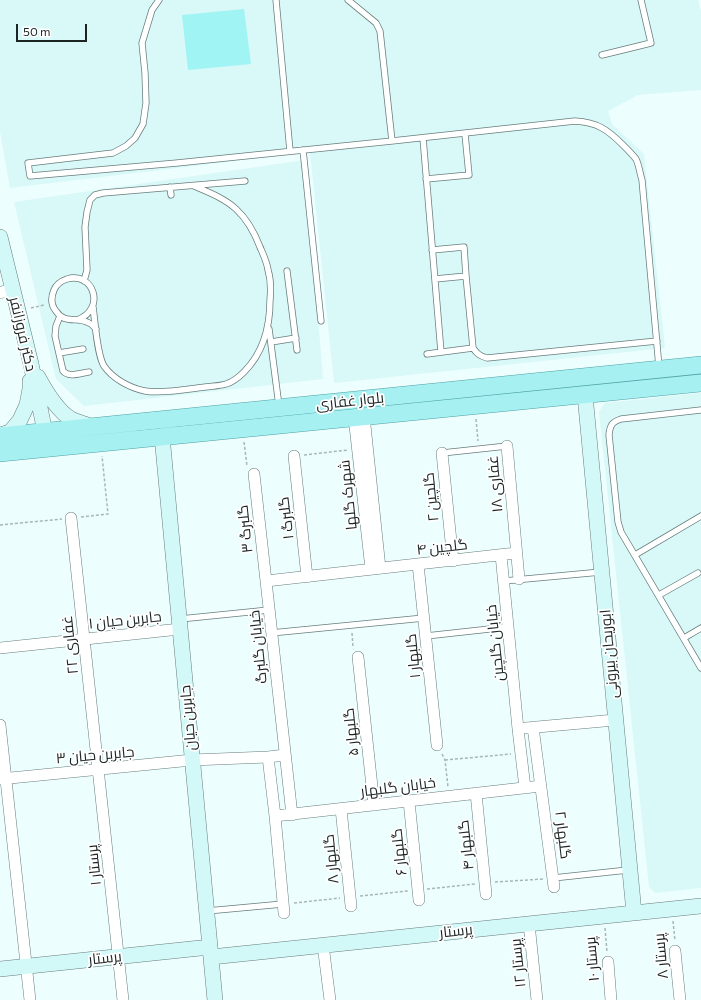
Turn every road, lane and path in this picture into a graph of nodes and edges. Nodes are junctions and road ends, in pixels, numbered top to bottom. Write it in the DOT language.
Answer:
graph roads {
  1 [pos="159,0"];
  2 [pos="276,0"];
  3 [pos="348,0"];
  4 [pos="642,0"];
  5 [pos="602,54"];
  6 [pos="465,134"];
  7 [pos="423,138"];
  8 [pos="392,141"];
  9 [pos="304,150"];
  10 [pos="290,151"];
  11 [pos="426,179"];
  12 [pos="245,181"];
  13 [pos="194,186"];
  14 [pos="170,187"];
  15 [pos="171,195"];
  16 [pos="0,237"];
  17 [pos="432,250"];
  18 [pos="287,270"];
  19 [pos="466,276"];
  20 [pos="435,279"];
  21 [pos="84,281"];
  22 [pos="6,291"];
  23 [pos="52,303"];
  24 [pos="93,307"];
  25 [pos="18,311"];
  26 [pos="60,316"];
  27 [pos="77,320"];
  28 [pos="321,321"];
  29 [pos="268,325"];
  30 [pos="96,329"];
  31 [pos="296,338"];
  32 [pos="656,341"];
  33 [pos="271,342"];
  34 [pos="473,348"];
  35 [pos="83,349"];
  36 [pos="297,350"];
  37 [pos="441,352"];
  38 [pos="59,353"];
  39 [pos="427,354"];
  40 [pos="31,364"];
  41 [pos="701,365"];
  42 [pos="659,369"];
  43 [pos="88,372"];
  44 [pos="701,383"];
  45 [pos="585,394"];
  46 [pos="475,406"];
  47 [pos="279,408"];
  48 [pos="701,410"];
  49 [pos="359,417"];
  50 [pos="92,427"];
  51 [pos="243,428"];
  52 [pos="45,432"];
  53 [pos="0,436"];
  54 [pos="162,436"];
  55 [pos="101,443"];
  56 [pos="507,446"];
  57 [pos="358,449"];
  58 [pos="479,449"];
  59 [pos="0,453"];
  60 [pos="442,453"];
  61 [pos="294,456"];
  62 [pos="254,474"];
  63 [pos="701,516"];
  64 [pos="71,518"];
  65 [pos="0,525"];
  66 [pos="516,553"];
  67 [pos="501,555"];
  68 [pos="635,555"];
  69 [pos="453,561"];
  70 [pos="418,564"];
  71 [pos="376,569"];
  72 [pos="602,572"];
  73 [pos="698,573"];
  74 [pos="307,577"];
  75 [pos="519,579"];
  76 [pos="266,581"];
  77 [pos="504,581"];
  78 [pos="659,595"];
  79 [pos="269,610"];
  80 [pos="424,618"];
  81 [pos="180,624"];
  82 [pos="351,625"];
  83 [pos="508,627"];
  84 [pos="701,628"];
  85 [pos="271,634"];
  86 [pos="426,636"];
  87 [pos="684,638"];
  88 [pos="84,639"];
  89 [pos="0,648"];
  90 [pos="358,657"];
  91 [pos="701,668"];
  92 [pos="615,720"];
  93 [pos="0,725"];
  94 [pos="533,727"];
  95 [pos="518,729"];
  96 [pos="437,745"];
  97 [pos="521,753"];
  98 [pos="285,755"];
  99 [pos="268,757"];
  100 [pos="192,760"];
  101 [pos="445,760"];
  102 [pos="98,769"];
  103 [pos="3,779"];
  104 [pos="541,786"];
  105 [pos="525,788"];
  106 [pos="476,793"];
  107 [pos="449,796"];
  108 [pos="408,801"];
  109 [pos="374,805"];
  110 [pos="341,809"];
  111 [pos="292,815"];
  112 [pos="275,816"];
  113 [pos="630,870"];
  114 [pos="554,883"];
  115 [pos="486,894"];
  116 [pos="419,900"];
  117 [pos="351,906"];
  118 [pos="701,906"];
  119 [pos="284,909"];
  120 [pos="672,909"];
  121 [pos="207,911"];
  122 [pos="634,913"];
  123 [pos="603,916"];
  124 [pos="529,924"];
  125 [pos="323,945"];
  126 [pos="675,951"];
  127 [pos="211,952"];
  128 [pos="119,957"];
  129 [pos="608,962"];
  130 [pos="26,967"];
  131 [pos="0,970"];
  132 [pos="30,1000"];
  133 [pos="123,1000"];
  134 [pos="215,1000"];
  135 [pos="330,1000"];
  136 [pos="537,1000"];
  137 [pos="611,1000"];
  138 [pos="680,1000"];
  1 -- 10 [label="lane"];
  2 -- 10 [label="lane"];
  3 -- 8 [label="lane"];
  4 -- 5 [label="lane"];
  6 -- 7 [label="lane"];
  6 -- 11 [label="lane"];
  6 -- 32 [label="lane"];
  7 -- 8 [label="lane"];
  7 -- 11 [label="lane"];
  8 -- 9 [label="lane"];
  9 -- 10 [label="lane"];
  9 -- 28 [label="lane"];
  11 -- 17 [label="lane"];
  12 -- 13 [label="lane"];
  13 -- 14 [label="lane"];
  13 -- 29 [label="lane"];
  14 -- 15 [label="lane"];
  14 -- 21 [label="lane"];
  16 -- 22 [label="street, دکتر فروزانفر"];
  17 -- 19 [label="lane"];
  17 -- 20 [label="lane"];
  18 -- 31 [label="lane"];
  19 -- 20 [label="lane"];
  19 -- 34 [label="lane"];
  20 -- 37 [label="lane"];
  21 -- 23 [label="lane"];
  21 -- 24 [label="lane"];
  22 -- 25 [label="street, دکتر فروزانفر"];
  23 -- 25 [label="path"];
  23 -- 26 [label="lane"];
  24 -- 27 [label="lane"];
  24 -- 30 [label="lane"];
  25 -- 40 [label="street, دکتر فروزانفر"];
  26 -- 27 [label="lane"];
  26 -- 38 [label="lane"];
  27 -- 30 [label="lane"];
  29 -- 30 [label="lane"];
  29 -- 33 [label="lane"];
  31 -- 33 [label="lane"];
  31 -- 36 [label="lane"];
  32 -- 34 [label="lane"];
  32 -- 42 [label="lane"];
  33 -- 47 [label="lane"];
  34 -- 37 [label="lane"];
  35 -- 38 [label="lane"];
  37 -- 39 [label="lane"];
  38 -- 43 [label="lane"];
  40 -- 50 [label="street"];
  40 -- 52 [label="street, دکتر فروزانفر"];
  40 -- 53 [label="street"];
  41 -- 42 [label="main road, بلوار غفاری"];
  42 -- 47 [label="main road, بلوار غفاری"];
  44 -- 45 [label="main road, بلوار غفاری"];
  45 -- 46 [label="main road, بلوار غفاری"];
  45 -- 72 [label="street, ابوریحان بیرونی"];
  46 -- 49 [label="main road, بلوار غفاری"];
  46 -- 58 [label="path"];
  47 -- 50 [label="main road, بلوار غفاری"];
  48 -- 68 [label="lane"];
  49 -- 51 [label="main road, بلوار غفاری"];
  49 -- 57 [label="street, شهرک گلها"];
  49 -- 71 [label="street, شهرک گلها"];
  50 -- 52 [label="main road, بلوار غفاری"];
  51 -- 54 [label="main road, بلوار غفاری"];
  51 -- 62 [label="path"];
  52 -- 53 [label="main road, بلوار غفاری"];
  54 -- 55 [label="main road, بلوار غفاری"];
  54 -- 81 [label="street, جابربن حیان"];
  55 -- 59 [label="main road, بلوار غفاری"];
  55 -- 64 [label="path"];
  56 -- 58 [label="lane"];
  56 -- 66 [label="street, غفاری ۱۸"];
  57 -- 61 [label="path"];
  57 -- 71 [label="street, شهرک گلها"];
  58 -- 60 [label="lane"];
  60 -- 69 [label="street, گلچین ۲"];
  61 -- 74 [label="street, گلبرگ ۱"];
  62 -- 76 [label="street, گلبرگ ۳"];
  63 -- 68 [label="lane"];
  64 -- 65 [label="path"];
  64 -- 88 [label="street, غفاری ۲۲"];
  66 -- 67 [label="street, گلچین ۴"];
  66 -- 75 [label="street"];
  67 -- 69 [label="street, گلچین ۴"];
  67 -- 77 [label="street, خیابان گلچین"];
  68 -- 78 [label="lane"];
  69 -- 70 [label="street, گلچین ۴"];
  70 -- 71 [label="street, گلچین ۴"];
  70 -- 80 [label="street, گلبهار ۱"];
  71 -- 74 [label="street"];
  72 -- 75 [label="lane"];
  72 -- 92 [label="street, ابوریحان بیرونی"];
  73 -- 78 [label="lane"];
  74 -- 76 [label="street"];
  75 -- 77 [label="lane"];
  76 -- 79 [label="street, خیابان گلبرگ"];
  77 -- 83 [label="street, خیابان گلچین"];
  78 -- 87 [label="lane"];
  79 -- 81 [label="lane"];
  79 -- 85 [label="street, خیابان گلبرگ"];
  80 -- 82 [label="lane"];
  80 -- 86 [label="street, گلبهار ۱"];
  81 -- 88 [label="street, جابربن حیان ۱"];
  81 -- 100 [label="street, جابربن حیان"];
  82 -- 85 [label="lane"];
  82 -- 90 [label="path"];
  83 -- 86 [label="lane"];
  83 -- 95 [label="street, خیابان گلچین"];
  84 -- 87 [label="lane"];
  85 -- 98 [label="street, خیابان گلبرگ"];
  86 -- 96 [label="street, گلبهار ۱"];
  87 -- 91 [label="lane"];
  88 -- 89 [label="street, جابربن حیان ۱"];
  88 -- 102 [label="street, غفاری ۲۲"];
  90 -- 109 [label="street, گلبهار ۵"];
  92 -- 94 [label="street"];
  92 -- 113 [label="street, ابوریحان بیرونی"];
  93 -- 103 [label="street"];
  94 -- 95 [label="street"];
  94 -- 104 [label="street, گلبهار ۲"];
  95 -- 97 [label="street"];
  96 -- 101 [label="path"];
  97 -- 101 [label="path"];
  97 -- 105 [label="street"];
  98 -- 99 [label="street, جابربن حیان ۳"];
  98 -- 111 [label="street, خیابان گلبرگ"];
  99 -- 100 [label="street, جابربن حیان ۳"];
  99 -- 112 [label="street"];
  100 -- 102 [label="street, جابربن حیان ۳"];
  100 -- 121 [label="street, جابربن حیان"];
  101 -- 107 [label="path"];
  102 -- 103 [label="street, جابربن حیان ۳"];
  102 -- 128 [label="street, پرستار ۱"];
  103 -- 130 [label="street"];
  104 -- 105 [label="street, خیابان گلبهار"];
  104 -- 114 [label="street, گلبهار ۲"];
  105 -- 106 [label="street, خیابان گلبهار"];
  106 -- 107 [label="street, خیابان گلبهار"];
  106 -- 115 [label="street, گلبهار ۴"];
  107 -- 108 [label="street, خیابان گلبهار"];
  108 -- 109 [label="street, خیابان گلبهار"];
  108 -- 116 [label="street, گلبهار ۶"];
  109 -- 110 [label="street, خیابان گلبهار"];
  110 -- 111 [label="street, خیابان گلبهار"];
  110 -- 117 [label="street, گلبهار ۸"];
  111 -- 112 [label="street, خیابان گلبهار"];
  112 -- 119 [label="street"];
  113 -- 114 [label="lane"];
  113 -- 122 [label="street, ابوریحان بیرونی"];
  118 -- 120 [label="street, پرستار"];
  119 -- 121 [label="lane"];
  120 -- 122 [label="street, پرستار"];
  120 -- 126 [label="path, پرستار ۸"];
  121 -- 127 [label="street, جابربن حیان"];
  122 -- 123 [label="street, پرستار"];
  123 -- 124 [label="street, پرستار"];
  123 -- 129 [label="path, پرستار ۱۰"];
  124 -- 125 [label="street, پرستار"];
  124 -- 136 [label="street, پرستار ۱۲"];
  125 -- 127 [label="street, پرستار"];
  125 -- 135 [label="street"];
  126 -- 138 [label="street, پرستار ۸"];
  127 -- 128 [label="street, پرستار"];
  127 -- 134 [label="street, جابربن حیان"];
  128 -- 130 [label="street, پرستار"];
  128 -- 133 [label="street, پرستار ۱"];
  129 -- 137 [label="street, پرستار ۱۰"];
  130 -- 131 [label="street, پرستار"];
  130 -- 132 [label="street"];
}
